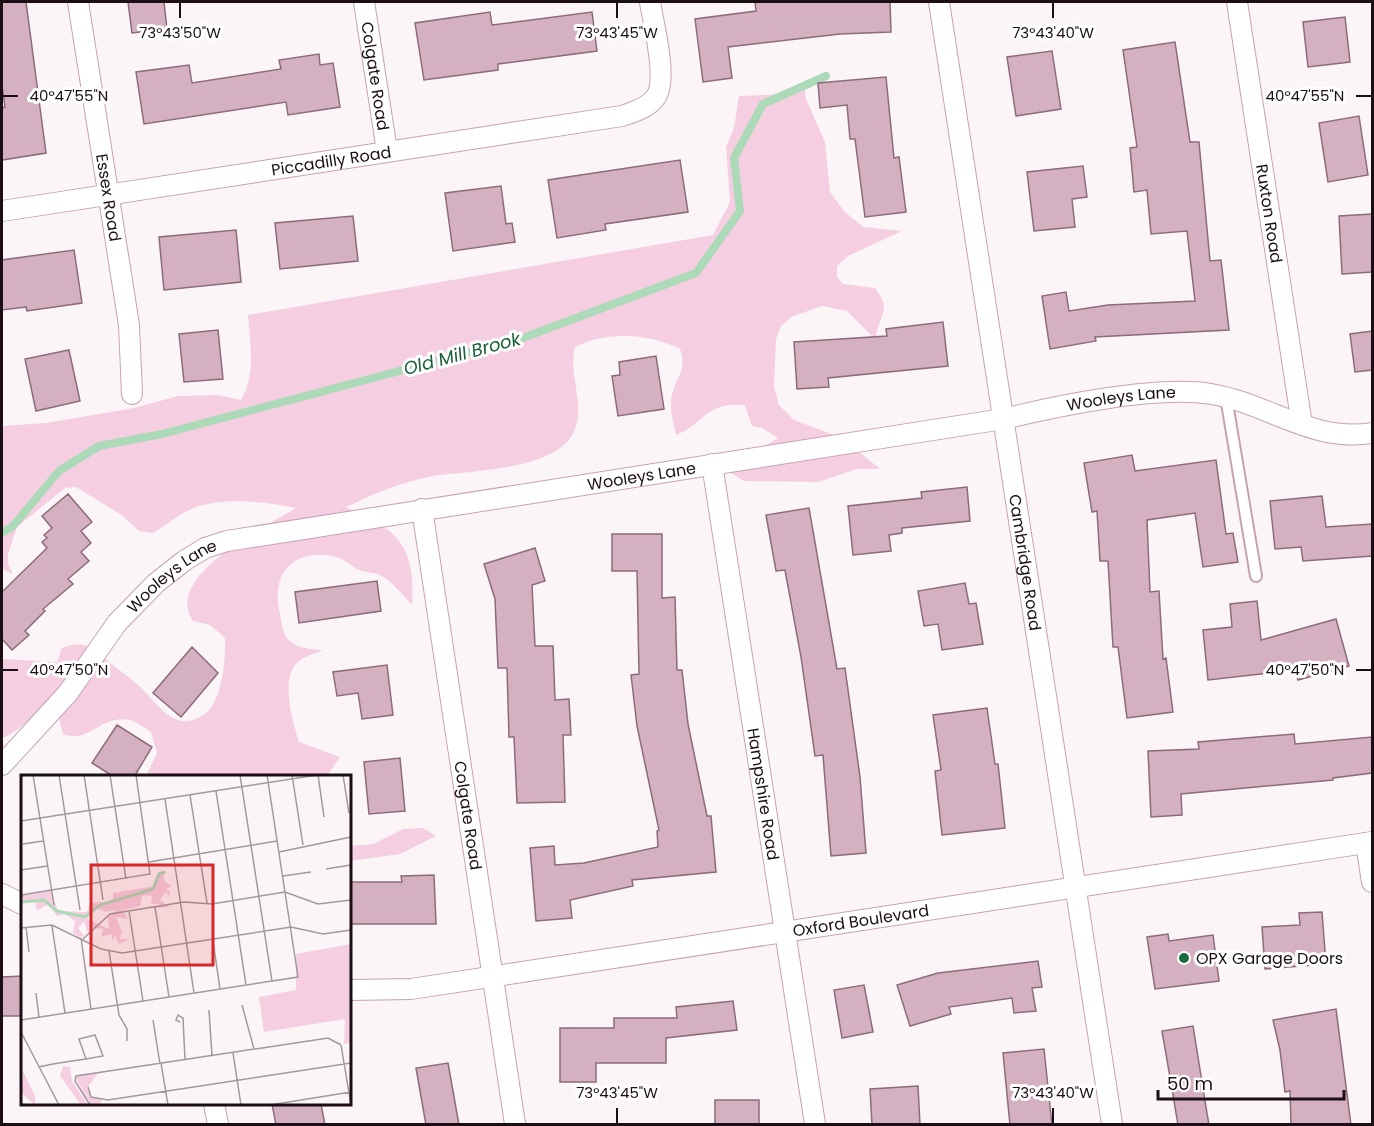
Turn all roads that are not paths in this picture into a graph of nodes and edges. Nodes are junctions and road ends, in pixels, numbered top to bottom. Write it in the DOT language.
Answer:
graph roads {
  1 [pos="78,2"];
  2 [pos="364,2"];
  3 [pos="650,2"];
  4 [pos="939,2"];
  5 [pos="1237,2"];
  6 [pos="387,152"];
  7 [pos="108,195"];
  8 [pos="2,212"];
  9 [pos="132,394"];
  10 [pos="1226,397"];
  11 [pos="1003,419"];
  12 [pos="1302,425"];
  13 [pos="1372,434"];
  14 [pos="712,464"];
  15 [pos="422,509"];
  16 [pos="1256,576"];
  17 [pos="2,765"];
  18 [pos="1369,842"];
  19 [pos="1372,882"];
  20 [pos="1076,887"];
  21 [pos="2,894"];
  22 [pos="21,904"];
  23 [pos="785,932"];
  24 [pos="492,976"];
  25 [pos="351,990"];
  26 [pos="214,1105"];
  27 [pos="218,1125"];
  28 [pos="515,1125"];
  29 [pos="815,1125"];
  30 [pos="1112,1125"];
  1 -- 7 [label="street, Essex Road"];
  2 -- 6 [label="street, Colgate Road"];
  3 -- 6 [label="street, Piccadilly Road"];
  4 -- 11 [label="street, Cambridge Road"];
  5 -- 12 [label="street, Ruxton Road"];
  6 -- 7 [label="street, Piccadilly Road"];
  7 -- 8 [label="street, Piccadilly Road"];
  7 -- 9 [label="street, Essex Road"];
  10 -- 11 [label="street, Wooleys Lane"];
  10 -- 12 [label="street, Wooleys Lane"];
  10 -- 16 [label="lane"];
  11 -- 14 [label="street, Wooleys Lane"];
  11 -- 20 [label="street, Cambridge Road"];
  12 -- 13 [label="street, Wooleys Lane"];
  14 -- 15 [label="street, Wooleys Lane"];
  14 -- 23 [label="street, Hampshire Road"];
  15 -- 17 [label="street, Wooleys Lane"];
  15 -- 24 [label="street, Colgate Road"];
  18 -- 19 [label="street"];
  18 -- 20 [label="street, Oxford Boulevard"];
  20 -- 23 [label="street, Oxford Boulevard"];
  20 -- 30 [label="street, Cambridge Road"];
  21 -- 22 [label="street"];
  23 -- 24 [label="street, Oxford Boulevard"];
  23 -- 29 [label="street, Hampshire Road"];
  24 -- 25 [label="street, Oxford Boulevard"];
  24 -- 28 [label="street, Colgate Road"];
  26 -- 27 [label="street"];
}
